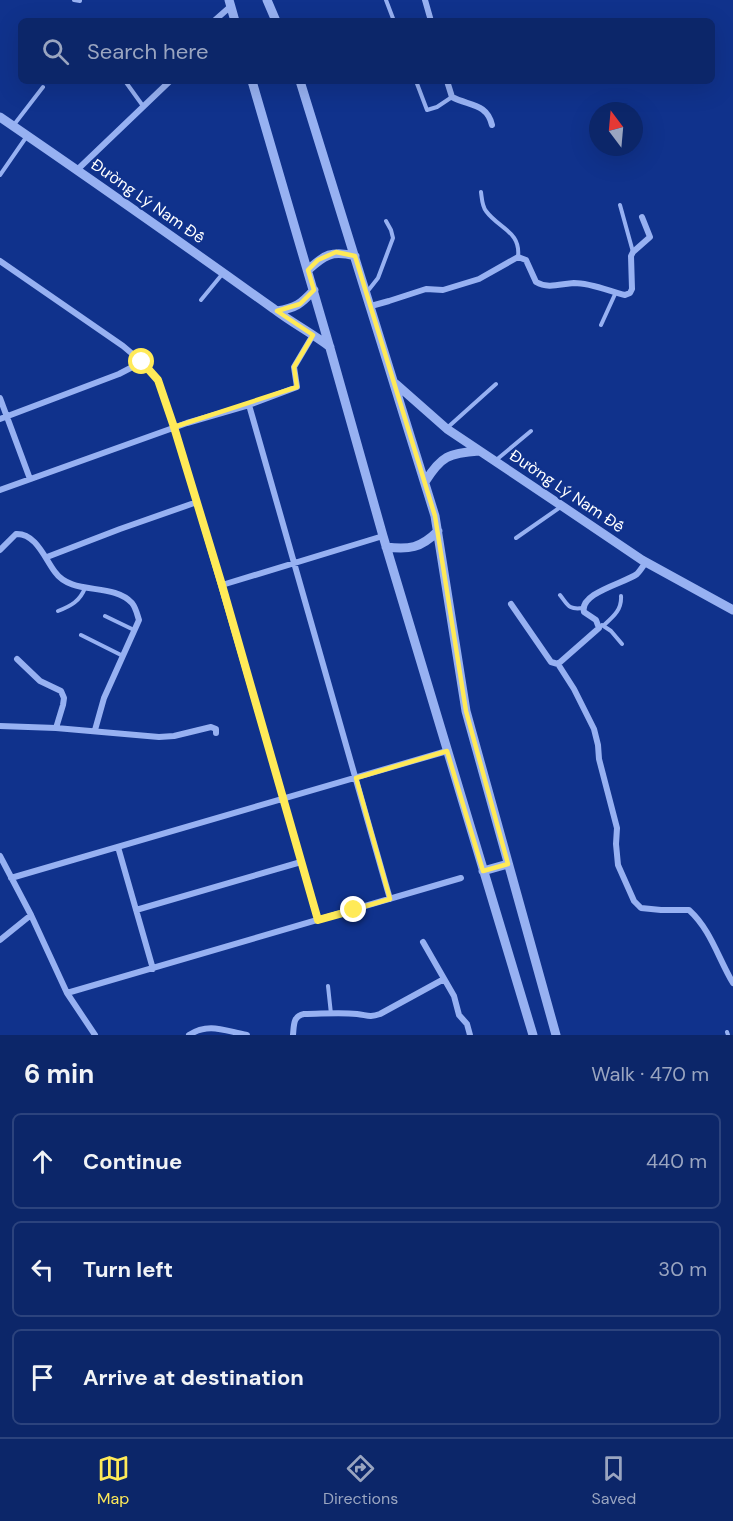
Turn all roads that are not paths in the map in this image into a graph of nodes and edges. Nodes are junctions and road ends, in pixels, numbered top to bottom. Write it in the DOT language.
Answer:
graph roads {
  1 [pos="74,0"];
  2 [pos="267,0"];
  3 [pos="386,0"];
  4 [pos="426,0"];
  5 [pos="80,1"];
  6 [pos="230,3"];
  7 [pos="217,18"];
  8 [pos="234,18"];
  9 [pos="275,18"];
  10 [pos="393,18"];
  11 [pos="430,18"];
  12 [pos="127,84"];
  13 [pos="167,84"];
  14 [pos="253,84"];
  15 [pos="301,84"];
  16 [pos="417,84"];
  17 [pos="448,84"];
  18 [pos="43,87"];
  19 [pos="452,97"];
  20 [pos="143,106"];
  21 [pos="0,117"];
  22 [pos="492,125"];
  23 [pos="13,126"];
  24 [pos="27,136"];
  25 [pos="77,170"];
  26 [pos="0,175"];
  27 [pos="481,192"];
  28 [pos="620,205"];
  29 [pos="642,217"];
  30 [pos="386,221"];
  31 [pos="633,252"];
  32 [pos="355,256"];
  33 [pos="518,257"];
  34 [pos="0,261"];
  35 [pos="308,270"];
  36 [pos="224,272"];
  37 [pos="314,290"];
  38 [pos="616,292"];
  39 [pos="366,293"];
  40 [pos="201,300"];
  41 [pos="370,306"];
  42 [pos="277,311"];
  43 [pos="601,326"];
  44 [pos="314,334"];
  45 [pos="330,348"];
  46 [pos="142,362"];
  47 [pos="394,382"];
  48 [pos="496,384"];
  49 [pos="0,398"];
  50 [pos="249,405"];
  51 [pos="8,417"];
  52 [pos="0,419"];
  53 [pos="174,427"];
  54 [pos="447,429"];
  55 [pos="531,431"];
  56 [pos="479,451"];
  57 [pos="495,461"];
  58 [pos="30,479"];
  59 [pos="425,482"];
  60 [pos="0,490"];
  61 [pos="197,502"];
  62 [pos="562,507"];
  63 [pos="438,531"];
  64 [pos="383,536"];
  65 [pos="516,538"];
  66 [pos="386,547"];
  67 [pos="0,550"];
  68 [pos="47,557"];
  69 [pos="646,562"];
  70 [pos="294,564"];
  71 [pos="222,585"];
  72 [pos="85,587"];
  73 [pos="560,595"];
  74 [pos="621,596"];
  75 [pos="511,603"];
  76 [pos="583,608"];
  77 [pos="733,610"];
  78 [pos="58,611"];
  79 [pos="105,616"];
  80 [pos="601,625"];
  81 [pos="135,631"];
  82 [pos="81,635"];
  83 [pos="622,644"];
  84 [pos="123,656"];
  85 [pos="17,659"];
  86 [pos="558,664"];
  87 [pos="0,726"];
  88 [pos="56,728"];
  89 [pos="95,730"];
  90 [pos="216,733"];
  91 [pos="447,751"];
  92 [pos="356,778"];
  93 [pos="282,800"];
  94 [pos="118,847"];
  95 [pos="0,856"];
  96 [pos="301,862"];
  97 [pos="508,864"];
  98 [pos="483,871"];
  99 [pos="11,878"];
  100 [pos="461,879"];
  101 [pos="390,899"];
  102 [pos="136,910"];
  103 [pos="32,915"];
  104 [pos="318,920"];
  105 [pos="0,940"];
  106 [pos="423,942"];
  107 [pos="153,969"];
  108 [pos="444,980"];
  109 [pos="733,983"];
  110 [pos="328,986"];
  111 [pos="66,993"];
  112 [pos="331,1014"];
  113 [pos="95,1035"];
  114 [pos="189,1035"];
  115 [pos="247,1035"];
  116 [pos="292,1035"];
  117 [pos="470,1035"];
  118 [pos="533,1035"];
  119 [pos="556,1035"];
  1 -- 5 [label="lane"];
  2 -- 9 [label="street"];
  3 -- 10 [label="lane"];
  4 -- 11 [label="street"];
  6 -- 7 [label="street"];
  6 -- 8 [label="street"];
  12 -- 20 [label="lane"];
  13 -- 20 [label="street"];
  14 -- 35 [label="street"];
  15 -- 32 [label="street"];
  16 -- 19 [label="lane"];
  17 -- 19 [label="street"];
  18 -- 23 [label="lane"];
  19 -- 22 [label="street"];
  20 -- 25 [label="street"];
  21 -- 23 [label="street, Đường Lý Nam Đế"];
  23 -- 24 [label="street, Đường Lý Nam Đế"];
  24 -- 25 [label="street, Đường Lý Nam Đế"];
  24 -- 26 [label="lane"];
  25 -- 36 [label="street, Đường Lý Nam Đế"];
  27 -- 33 [label="lane"];
  28 -- 31 [label="lane"];
  29 -- 31 [label="street"];
  30 -- 39 [label="lane"];
  31 -- 38 [label="street"];
  32 -- 35 [label="street"];
  32 -- 39 [label="street"];
  33 -- 38 [label="street"];
  33 -- 41 [label="street"];
  34 -- 46 [label="street"];
  35 -- 37 [label="street"];
  36 -- 40 [label="lane"];
  36 -- 42 [label="street, Đường Lý Nam Đế"];
  37 -- 42 [label="street"];
  37 -- 45 [label="street"];
  38 -- 43 [label="lane"];
  39 -- 41 [label="street"];
  41 -- 47 [label="street"];
  42 -- 44 [label="street, Đường Lý Nam Đế"];
  44 -- 45 [label="street, Đường Lý Nam Đế"];
  44 -- 50 [label="street"];
  45 -- 64 [label="street"];
  46 -- 51 [label="street"];
  46 -- 53 [label="street"];
  47 -- 54 [label="street, Đường Lý Nam Đế"];
  47 -- 59 [label="street"];
  48 -- 54 [label="lane"];
  49 -- 51 [label="street"];
  50 -- 53 [label="street"];
  50 -- 70 [label="street"];
  51 -- 52 [label="street"];
  51 -- 58 [label="street"];
  53 -- 58 [label="street"];
  53 -- 61 [label="street"];
  54 -- 56 [label="street, Đường Lý Nam Đế"];
  55 -- 57 [label="lane"];
  56 -- 57 [label="street, Đường Lý Nam Đế"];
  56 -- 59 [label="street"];
  57 -- 62 [label="street, Đường Lý Nam Đế"];
  58 -- 60 [label="street"];
  59 -- 63 [label="street"];
  61 -- 68 [label="street"];
  61 -- 71 [label="street"];
  62 -- 65 [label="lane"];
  62 -- 69 [label="street, Đường Lý Nam Đế"];
  63 -- 66 [label="street"];
  63 -- 97 [label="street"];
  64 -- 66 [label="street"];
  64 -- 70 [label="street"];
  66 -- 91 [label="street"];
  67 -- 68 [label="street"];
  68 -- 72 [label="street"];
  69 -- 76 [label="street"];
  69 -- 77 [label="street, Đường Lý Nam Đế"];
  70 -- 71 [label="street"];
  70 -- 92 [label="street"];
  71 -- 93 [label="street"];
  72 -- 78 [label="lane"];
  72 -- 81 [label="street"];
  73 -- 76 [label="lane"];
  74 -- 80 [label="lane"];
  75 -- 86 [label="street"];
  76 -- 80 [label="street"];
  79 -- 81 [label="lane"];
  80 -- 83 [label="lane"];
  80 -- 86 [label="street"];
  81 -- 84 [label="street"];
  82 -- 84 [label="lane"];
  84 -- 89 [label="street"];
  85 -- 88 [label="street"];
  86 -- 109 [label="street"];
  87 -- 88 [label="street"];
  88 -- 89 [label="street"];
  89 -- 90 [label="street"];
  91 -- 92 [label="street"];
  91 -- 98 [label="street"];
  92 -- 93 [label="street"];
  92 -- 101 [label="street"];
  93 -- 94 [label="street"];
  93 -- 96 [label="street"];
  94 -- 99 [label="street"];
  94 -- 102 [label="street"];
  95 -- 99 [label="street"];
  96 -- 102 [label="street"];
  96 -- 104 [label="street"];
  97 -- 98 [label="street"];
  97 -- 119 [label="street"];
  98 -- 118 [label="street"];
  99 -- 103 [label="street"];
  100 -- 101 [label="street"];
  101 -- 104 [label="street"];
  102 -- 107 [label="street"];
  103 -- 105 [label="street"];
  103 -- 111 [label="street"];
  104 -- 107 [label="street"];
  106 -- 108 [label="street"];
  107 -- 111 [label="street"];
  108 -- 112 [label="street"];
  108 -- 117 [label="street"];
  110 -- 112 [label="lane"];
  111 -- 113 [label="street"];
  112 -- 116 [label="street"];
  114 -- 115 [label="street"];
}
